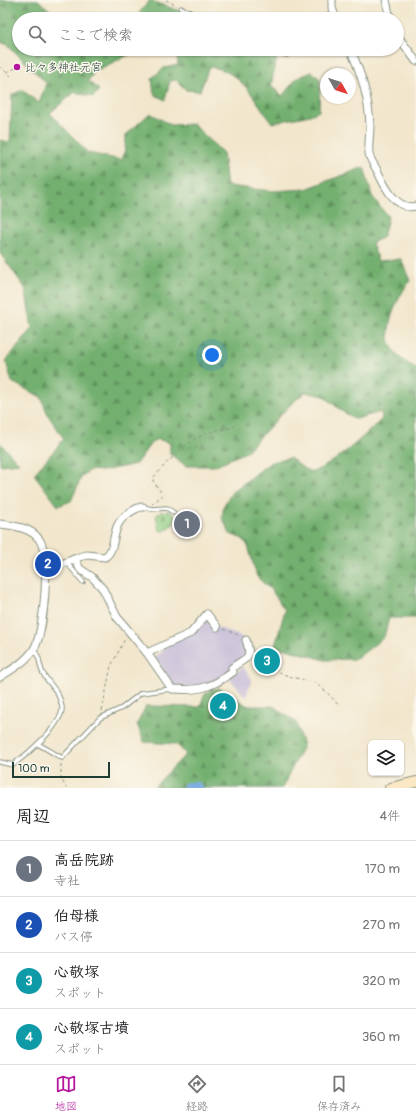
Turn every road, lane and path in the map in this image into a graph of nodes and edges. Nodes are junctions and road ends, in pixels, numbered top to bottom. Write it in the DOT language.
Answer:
graph roads {
  1 [pos="166,0"];
  2 [pos="332,0"];
  3 [pos="386,0"];
  4 [pos="182,8"];
  5 [pos="190,12"];
  6 [pos="334,12"];
  7 [pos="389,12"];
  8 [pos="404,45"];
  9 [pos="353,56"];
  10 [pos="416,61"];
  11 [pos="0,66"];
  12 [pos="16,68"];
  13 [pos="7,73"];
  14 [pos="11,76"];
  15 [pos="416,206"];
  16 [pos="235,426"];
  17 [pos="200,447"];
  18 [pos="182,450"];
  19 [pos="143,507"];
  20 [pos="174,513"];
  21 [pos="0,524"];
  22 [pos="75,559"];
  23 [pos="67,562"];
  24 [pos="45,571"];
  25 [pos="83,582"];
  26 [pos="217,627"];
  27 [pos="128,631"];
  28 [pos="246,640"];
  29 [pos="32,650"];
  30 [pos="283,652"];
  31 [pos="147,653"];
  32 [pos="269,657"];
  33 [pos="250,661"];
  34 [pos="0,677"];
  35 [pos="172,689"];
  36 [pos="339,706"];
  37 [pos="100,718"];
  38 [pos="38,744"];
  39 [pos="62,758"];
  40 [pos="0,762"];
  41 [pos="416,782"];
  42 [pos="401,786"];
  43 [pos="66,788"];
  44 [pos="390,788"];
  1 -- 4 [label="path"];
  2 -- 6 [label="street"];
  3 -- 7 [label="street"];
  4 -- 5 [label="lane"];
  8 -- 10 [label="street"];
  9 -- 15 [label="street"];
  11 -- 13 [label="path"];
  12 -- 13 [label="path"];
  13 -- 14 [label="path"];
  16 -- 18 [label="path"];
  17 -- 18 [label="path"];
  18 -- 19 [label="path"];
  19 -- 20 [label="lane"];
  19 -- 22 [label="street"];
  21 -- 24 [label="street"];
  22 -- 23 [label="street"];
  22 -- 27 [label="street"];
  23 -- 24 [label="street"];
  23 -- 25 [label="lane"];
  24 -- 29 [label="street"];
  26 -- 28 [label="path"];
  26 -- 31 [label="street"];
  27 -- 31 [label="street"];
  27 -- 37 [label="path"];
  28 -- 35 [label="street"];
  29 -- 34 [label="street"];
  29 -- 38 [label="lane"];
  30 -- 32 [label="path"];
  31 -- 35 [label="street"];
  32 -- 33 [label="path"];
  32 -- 36 [label="path"];
  35 -- 37 [label="lane"];
  37 -- 39 [label="lane"];
  38 -- 39 [label="lane"];
  38 -- 40 [label="lane"];
  39 -- 43 [label="path"];
  41 -- 42 [label="main road"];
  42 -- 44 [label="main road"];
}
